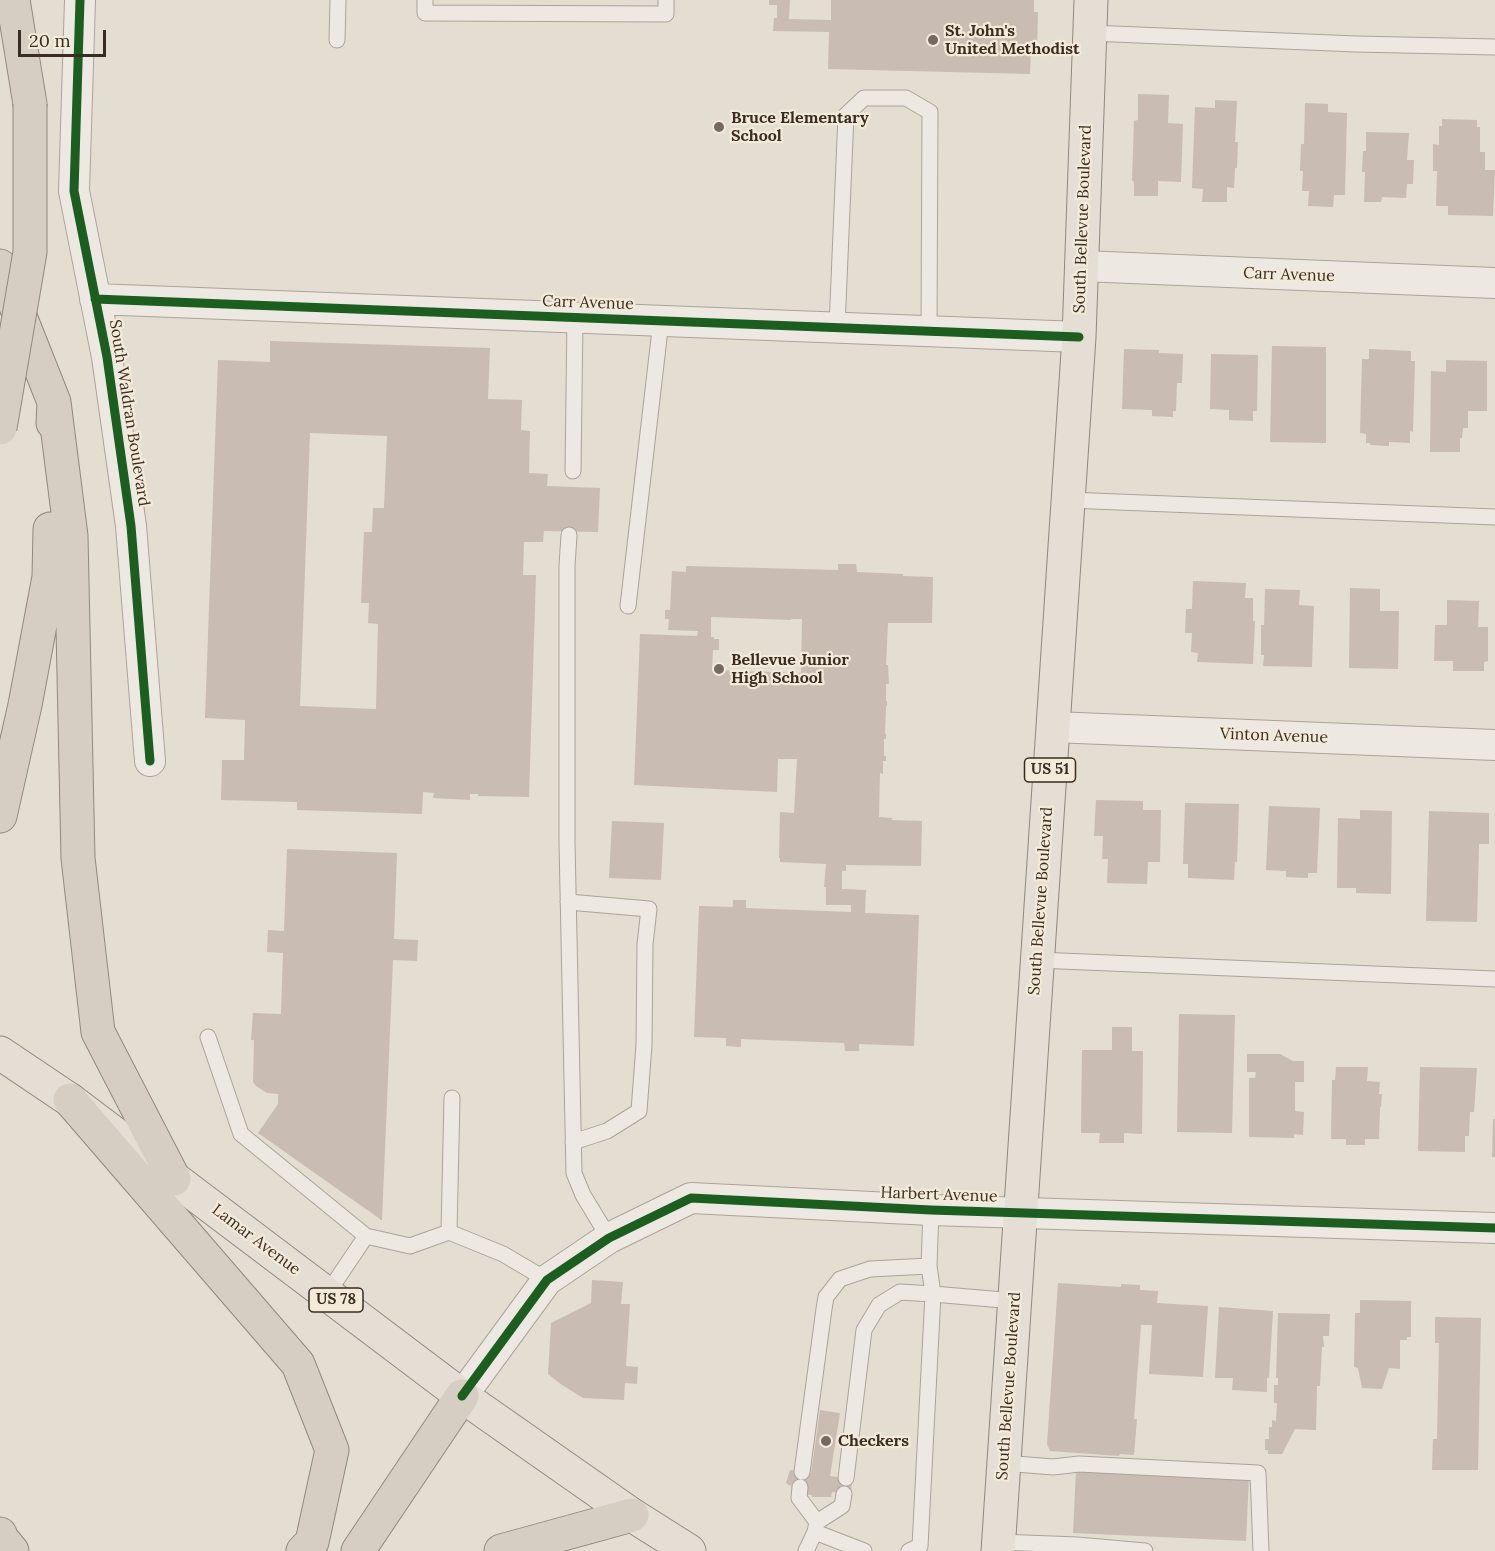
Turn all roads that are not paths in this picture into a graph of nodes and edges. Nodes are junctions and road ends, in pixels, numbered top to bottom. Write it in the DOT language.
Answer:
graph roads {
  1 [pos="13,0"];
  2 [pos="80,0"];
  3 [pos="338,0"];
  4 [pos="425,0"];
  5 [pos="666,0"];
  6 [pos="1091,0"];
  7 [pos="1090,33"];
  8 [pos="337,40"];
  9 [pos="1495,47"];
  10 [pos="0,266"];
  11 [pos="1082,266"];
  12 [pos="1495,283"];
  13 [pos="95,299"];
  14 [pos="575,317"];
  15 [pos="661,321"];
  16 [pos="837,327"];
  17 [pos="929,331"];
  18 [pos="1079,337"];
  19 [pos="54,402"];
  20 [pos="0,428"];
  21 [pos="573,471"];
  22 [pos="1068,500"];
  23 [pos="1495,517"];
  24 [pos="570,535"];
  25 [pos="628,606"];
  26 [pos="1053,727"];
  27 [pos="1495,745"];
  28 [pos="150,761"];
  29 [pos="0,816"];
  30 [pos="568,902"];
  31 [pos="1037,960"];
  32 [pos="1495,979"];
  33 [pos="208,1037"];
  34 [pos="0,1053"];
  35 [pos="453,1098"];
  36 [pos="70,1100"];
  37 [pos="573,1142"];
  38 [pos="174,1179"];
  39 [pos="931,1210"];
  40 [pos="1020,1213"];
  41 [pos="1495,1228"];
  42 [pos="449,1232"];
  43 [pos="366,1236"];
  44 [pos="609,1238"];
  45 [pos="929,1266"];
  46 [pos="548,1280"];
  47 [pos="327,1294"];
  48 [pos="933,1294"];
  49 [pos="1015,1301"];
  50 [pos="462,1396"];
  51 [pos="1004,1463"];
  52 [pos="632,1515"];
  53 [pos="816,1527"];
  54 [pos="0,1534"];
  55 [pos="999,1547"];
  56 [pos="12,1551"];
  57 [pos="303,1551"];
  58 [pos="358,1551"];
  59 [pos="501,1551"];
  60 [pos="689,1551"];
  61 [pos="806,1551"];
  62 [pos="864,1551"];
  63 [pos="909,1551"];
  64 [pos="1145,1551"];
  65 [pos="1262,1551"];
  1 -- 20 [label="highway, bridge"];
  2 -- 13 [label="street, South Waldran Boulevard"];
  3 -- 8 [label="lane"];
  4 -- 5 [label="lane"];
  6 -- 7 [label="main road, South Bellevue Boulevard / US 51"];
  7 -- 9 [label="lane"];
  7 -- 11 [label="main road, South Bellevue Boulevard / US 51"];
  10 -- 19 [label="highway"];
  11 -- 12 [label="street, Carr Avenue"];
  11 -- 18 [label="main road, South Bellevue Boulevard / US 51"];
  13 -- 14 [label="street, Carr Avenue"];
  13 -- 28 [label="street, South Waldran Boulevard"];
  14 -- 15 [label="street, Carr Avenue"];
  14 -- 21 [label="lane"];
  15 -- 16 [label="street, Carr Avenue"];
  15 -- 25 [label="lane"];
  16 -- 17 [label="street, Carr Avenue"];
  16 -- 17 [label="lane"];
  17 -- 18 [label="street, Carr Avenue"];
  18 -- 22 [label="main road, South Bellevue Boulevard / US 51"];
  19 -- 29 [label="highway"];
  19 -- 38 [label="highway"];
  22 -- 23 [label="lane"];
  22 -- 26 [label="main road, South Bellevue Boulevard / US 51"];
  24 -- 30 [label="lane"];
  26 -- 27 [label="street, Vinton Avenue"];
  26 -- 31 [label="main road, South Bellevue Boulevard / US 51"];
  30 -- 37 [label="lane"];
  30 -- 37 [label="lane"];
  31 -- 32 [label="lane"];
  31 -- 40 [label="main road, South Bellevue Boulevard / US 51"];
  33 -- 43 [label="lane"];
  34 -- 36 [label="main road, Lamar Avenue / US 78"];
  35 -- 42 [label="lane"];
  36 -- 38 [label="main road, Lamar Avenue / US 78"];
  36 -- 57 [label="highway"];
  37 -- 44 [label="lane"];
  38 -- 47 [label="main road, Lamar Avenue / US 78"];
  39 -- 40 [label="street, Harbert Avenue"];
  39 -- 44 [label="street, Harbert Avenue"];
  39 -- 45 [label="lane"];
  40 -- 41 [label="street, Harbert Avenue"];
  40 -- 49 [label="main road, South Bellevue Boulevard / US 51"];
  42 -- 43 [label="lane"];
  42 -- 46 [label="lane"];
  43 -- 47 [label="lane"];
  44 -- 46 [label="street, Harbert Avenue"];
  45 -- 48 [label="lane"];
  45 -- 53 [label="lane"];
  46 -- 50 [label="street, Harbert Avenue"];
  47 -- 50 [label="main road, Lamar Avenue / US 78"];
  48 -- 49 [label="lane"];
  48 -- 53 [label="lane"];
  48 -- 63 [label="lane"];
  49 -- 51 [label="main road, South Bellevue Boulevard / US 51"];
  50 -- 52 [label="main road, Lamar Avenue / US 78"];
  50 -- 58 [label="highway"];
  51 -- 55 [label="main road, South Bellevue Boulevard / US 51"];
  51 -- 65 [label="lane"];
  52 -- 59 [label="highway"];
  52 -- 60 [label="main road, Lamar Avenue / US 78"];
  53 -- 61 [label="lane"];
  53 -- 62 [label="lane"];
  54 -- 56 [label="highway"];
  55 -- 64 [label="lane"];
}
